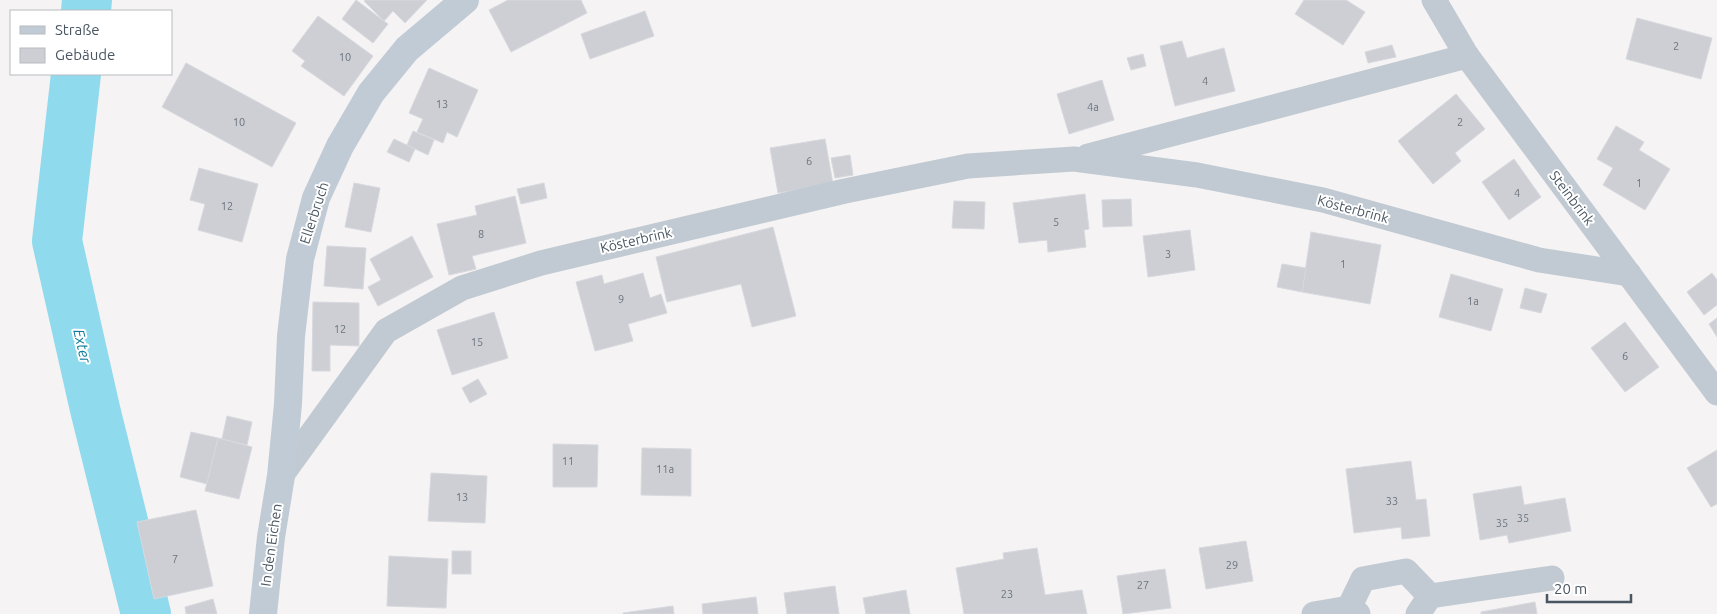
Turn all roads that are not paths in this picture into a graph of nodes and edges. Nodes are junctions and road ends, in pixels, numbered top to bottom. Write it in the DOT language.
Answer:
graph roads {
  1 [pos="465,0"];
  2 [pos="1434,0"];
  3 [pos="1467,56"];
  4 [pos="1074,159"];
  5 [pos="1629,274"];
  6 [pos="1717,393"];
  7 [pos="281,476"];
  8 [pos="1552,578"];
  9 [pos="1424,605"];
  10 [pos="1354,611"];
  11 [pos="263,614"];
  12 [pos="1314,614"];
  1 -- 7 [label="street, Ellerbruch"];
  2 -- 3 [label="street, Steinbrink"];
  3 -- 4 [label="street, Kösterbrink"];
  3 -- 5 [label="street, Steinbrink"];
  4 -- 5 [label="street, Kösterbrink"];
  4 -- 7 [label="street, Kösterbrink"];
  5 -- 6 [label="street, Steinbrink"];
  7 -- 11 [label="street, In den Eichen"];
  8 -- 9 [label="street"];
  9 -- 10 [label="street"];
  10 -- 12 [label="street"];
}
